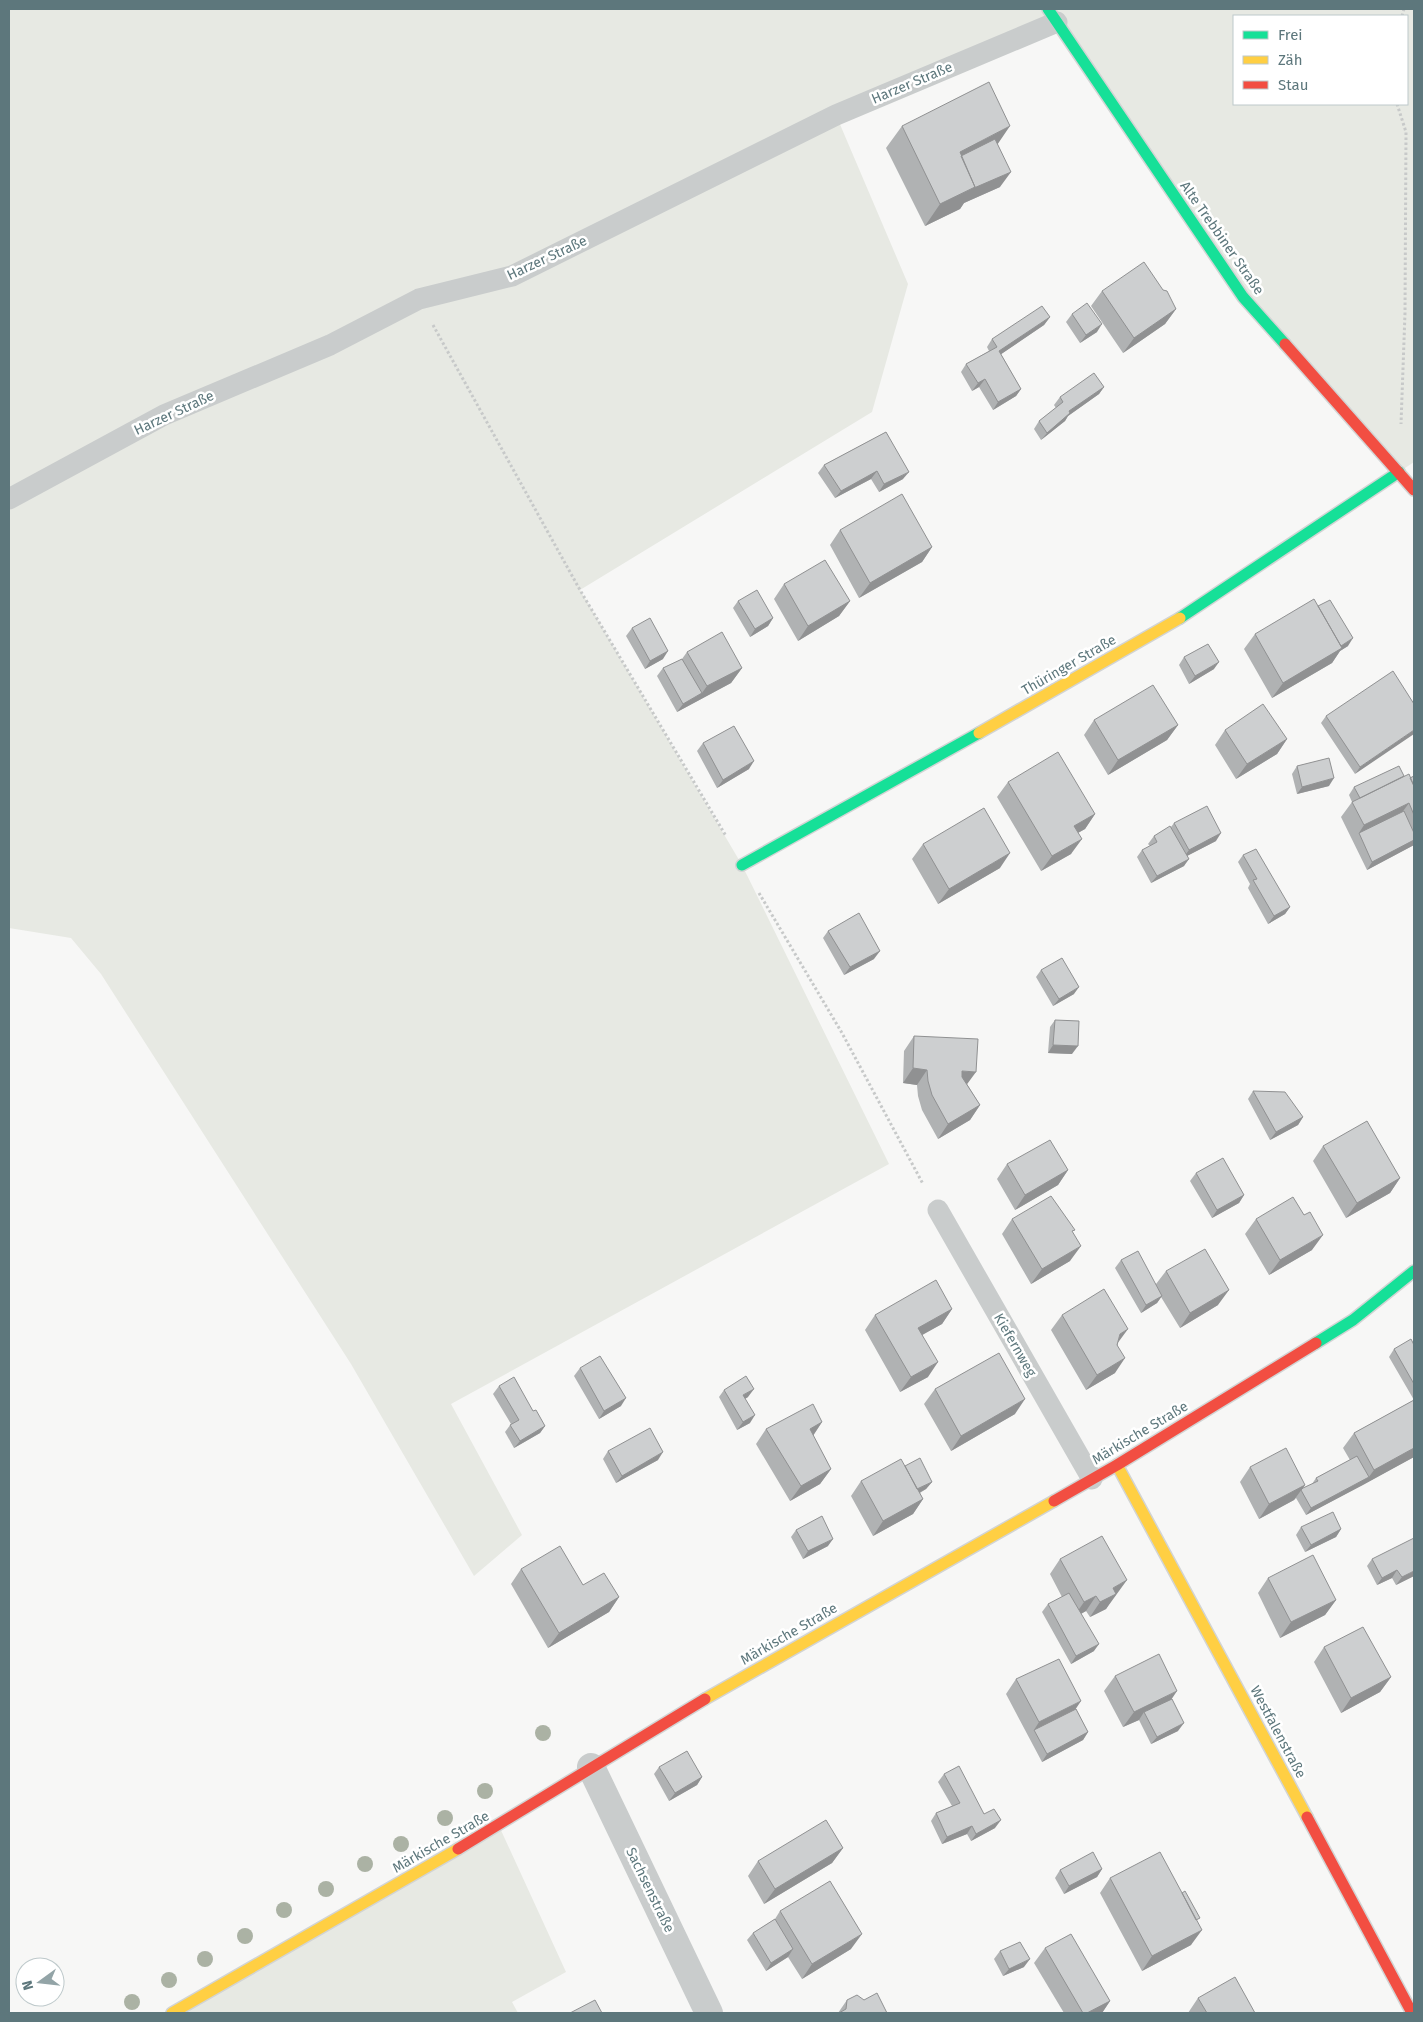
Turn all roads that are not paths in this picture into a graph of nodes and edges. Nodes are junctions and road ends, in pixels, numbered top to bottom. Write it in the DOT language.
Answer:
graph roads {
  1 [pos="1052,15"];
  2 [pos="1399,472"];
  3 [pos="1414,490"];
  4 [pos="9,499"];
  5 [pos="742,865"];
  6 [pos="938,1210"];
  7 [pos="1414,1271"];
  8 [pos="1117,1465"];
  9 [pos="1092,1479"];
  10 [pos="591,1767"];
  11 [pos="172,2013"];
  12 [pos="709,2013"];
  13 [pos="1412,2013"];
  1 -- 2 [label="street, Alte Trebbiner Straße"];
  1 -- 4 [label="lane, Harzer Straße"];
  2 -- 3 [label="street, Alte Trebbiner Straße"];
  2 -- 5 [label="street, Thüringer Straße"];
  6 -- 9 [label="lane, Kiefernweg"];
  7 -- 8 [label="street, Märkische Straße"];
  8 -- 9 [label="street, Märkische Straße"];
  8 -- 13 [label="street, Westfalenstraße"];
  9 -- 10 [label="street, Märkische Straße"];
  10 -- 11 [label="street, Märkische Straße"];
  10 -- 12 [label="street, Sachsenstraße"];
}
